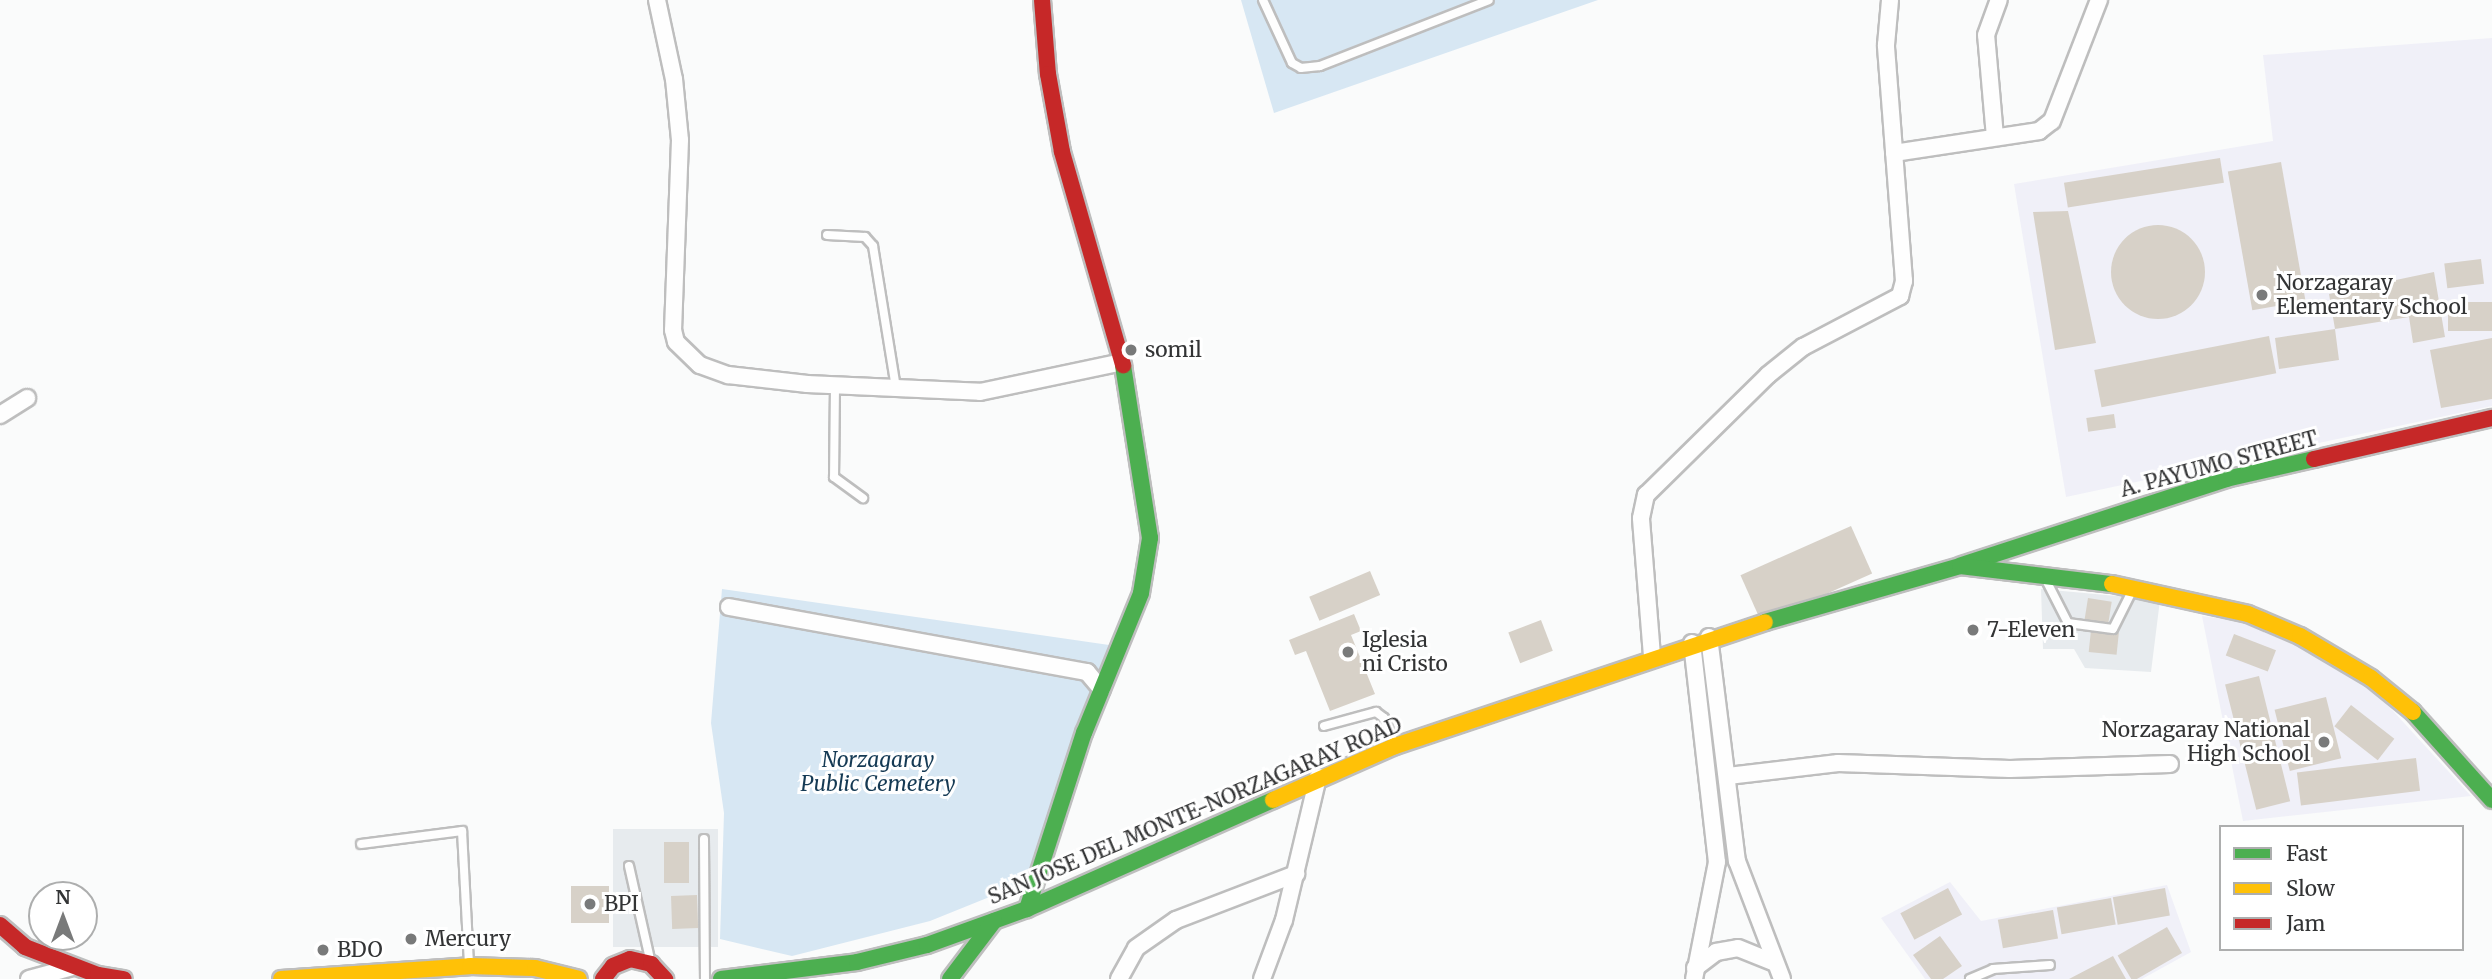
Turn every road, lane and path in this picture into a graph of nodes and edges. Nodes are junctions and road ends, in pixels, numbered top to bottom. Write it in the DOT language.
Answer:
graph roads {
  1 [pos="657,0"];
  2 [pos="1042,0"];
  3 [pos="1263,0"];
  4 [pos="1489,0"];
  5 [pos="1890,0"];
  6 [pos="1999,0"];
  7 [pos="2099,0"];
  8 [pos="1995,137"];
  9 [pos="1894,153"];
  10 [pos="827,235"];
  11 [pos="1122,362"];
  12 [pos="835,385"];
  13 [pos="896,388"];
  14 [pos="27,398"];
  15 [pos="0,415"];
  16 [pos="2492,418"];
  17 [pos="863,498"];
  18 [pos="1960,566"];
  19 [pos="2046,579"];
  20 [pos="2134,587"];
  21 [pos="729,607"];
  22 [pos="1709,637"];
  23 [pos="1692,643"];
  24 [pos="1652,656"];
  25 [pos="1102,690"];
  26 [pos="1324,726"];
  27 [pos="1395,746"];
  28 [pos="2170,764"];
  29 [pos="1728,776"];
  30 [pos="1318,777"];
  31 [pos="2492,800"];
  32 [pos="704,839"];
  33 [pos="361,844"];
  34 [pos="629,866"];
  35 [pos="1296,874"];
  36 [pos="1027,909"];
  37 [pos="993,920"];
  38 [pos="0,925"];
  39 [pos="1772,962"];
  40 [pos="651,964"];
  41 [pos="2050,965"];
  42 [pos="470,966"];
  43 [pos="73,967"];
  44 [pos="1694,973"];
  45 [pos="403,975"];
  46 [pos="29,979"];
  47 [pos="124,979"];
  48 [pos="281,979"];
  49 [pos="579,979"];
  50 [pos="603,979"];
  51 [pos="665,979"];
  52 [pos="705,979"];
  53 [pos="721,979"];
  54 [pos="950,979"];
  55 [pos="1119,979"];
  56 [pos="1262,979"];
  57 [pos="1782,979"];
  58 [pos="1970,979"];
  1 -- 12 [label="street"];
  2 -- 11 [label="main road"];
  3 -- 4 [label="lane"];
  5 -- 9 [label="street"];
  6 -- 8 [label="street"];
  7 -- 8 [label="street"];
  8 -- 9 [label="street"];
  9 -- 24 [label="street"];
  10 -- 13 [label="lane"];
  11 -- 13 [label="street"];
  11 -- 25 [label="main road"];
  12 -- 13 [label="street"];
  12 -- 17 [label="lane"];
  14 -- 15 [label="street"];
  16 -- 18 [label="main road, A. PAYUMO STREET"];
  18 -- 19 [label="main road"];
  18 -- 22 [label="main road, SAN JOSE DEL MONTE-NORZAGARAY ROAD"];
  19 -- 20 [label="main road"];
  19 -- 20 [label="lane"];
  20 -- 31 [label="main road"];
  21 -- 25 [label="street"];
  22 -- 23 [label="main road, SAN JOSE DEL MONTE-NORZAGARAY ROAD"];
  22 -- 29 [label="street"];
  23 -- 24 [label="main road, SAN JOSE DEL MONTE-NORZAGARAY ROAD"];
  23 -- 44 [label="street"];
  24 -- 27 [label="main road, SAN JOSE DEL MONTE-NORZAGARAY ROAD"];
  25 -- 36 [label="main road"];
  26 -- 27 [label="lane"];
  27 -- 30 [label="main road, SAN JOSE DEL MONTE-NORZAGARAY ROAD"];
  28 -- 29 [label="street"];
  29 -- 39 [label="street"];
  30 -- 35 [label="street"];
  30 -- 36 [label="main road, SAN JOSE DEL MONTE-NORZAGARAY ROAD"];
  32 -- 52 [label="lane"];
  33 -- 42 [label="lane"];
  34 -- 40 [label="lane"];
  35 -- 55 [label="street"];
  35 -- 56 [label="street"];
  36 -- 37 [label="main road, SAN JOSE DEL MONTE-NORZAGARAY ROAD"];
  37 -- 53 [label="main road, SAN JOSE DEL MONTE-NORZAGARAY ROAD"];
  37 -- 54 [label="main road"];
  38 -- 43 [label="main road"];
  39 -- 44 [label="street"];
  39 -- 57 [label="street"];
  40 -- 50 [label="main road"];
  40 -- 51 [label="main road"];
  41 -- 58 [label="lane"];
  42 -- 45 [label="main road"];
  42 -- 49 [label="main road"];
  43 -- 46 [label="street"];
  43 -- 47 [label="main road"];
  45 -- 48 [label="main road"];
}
